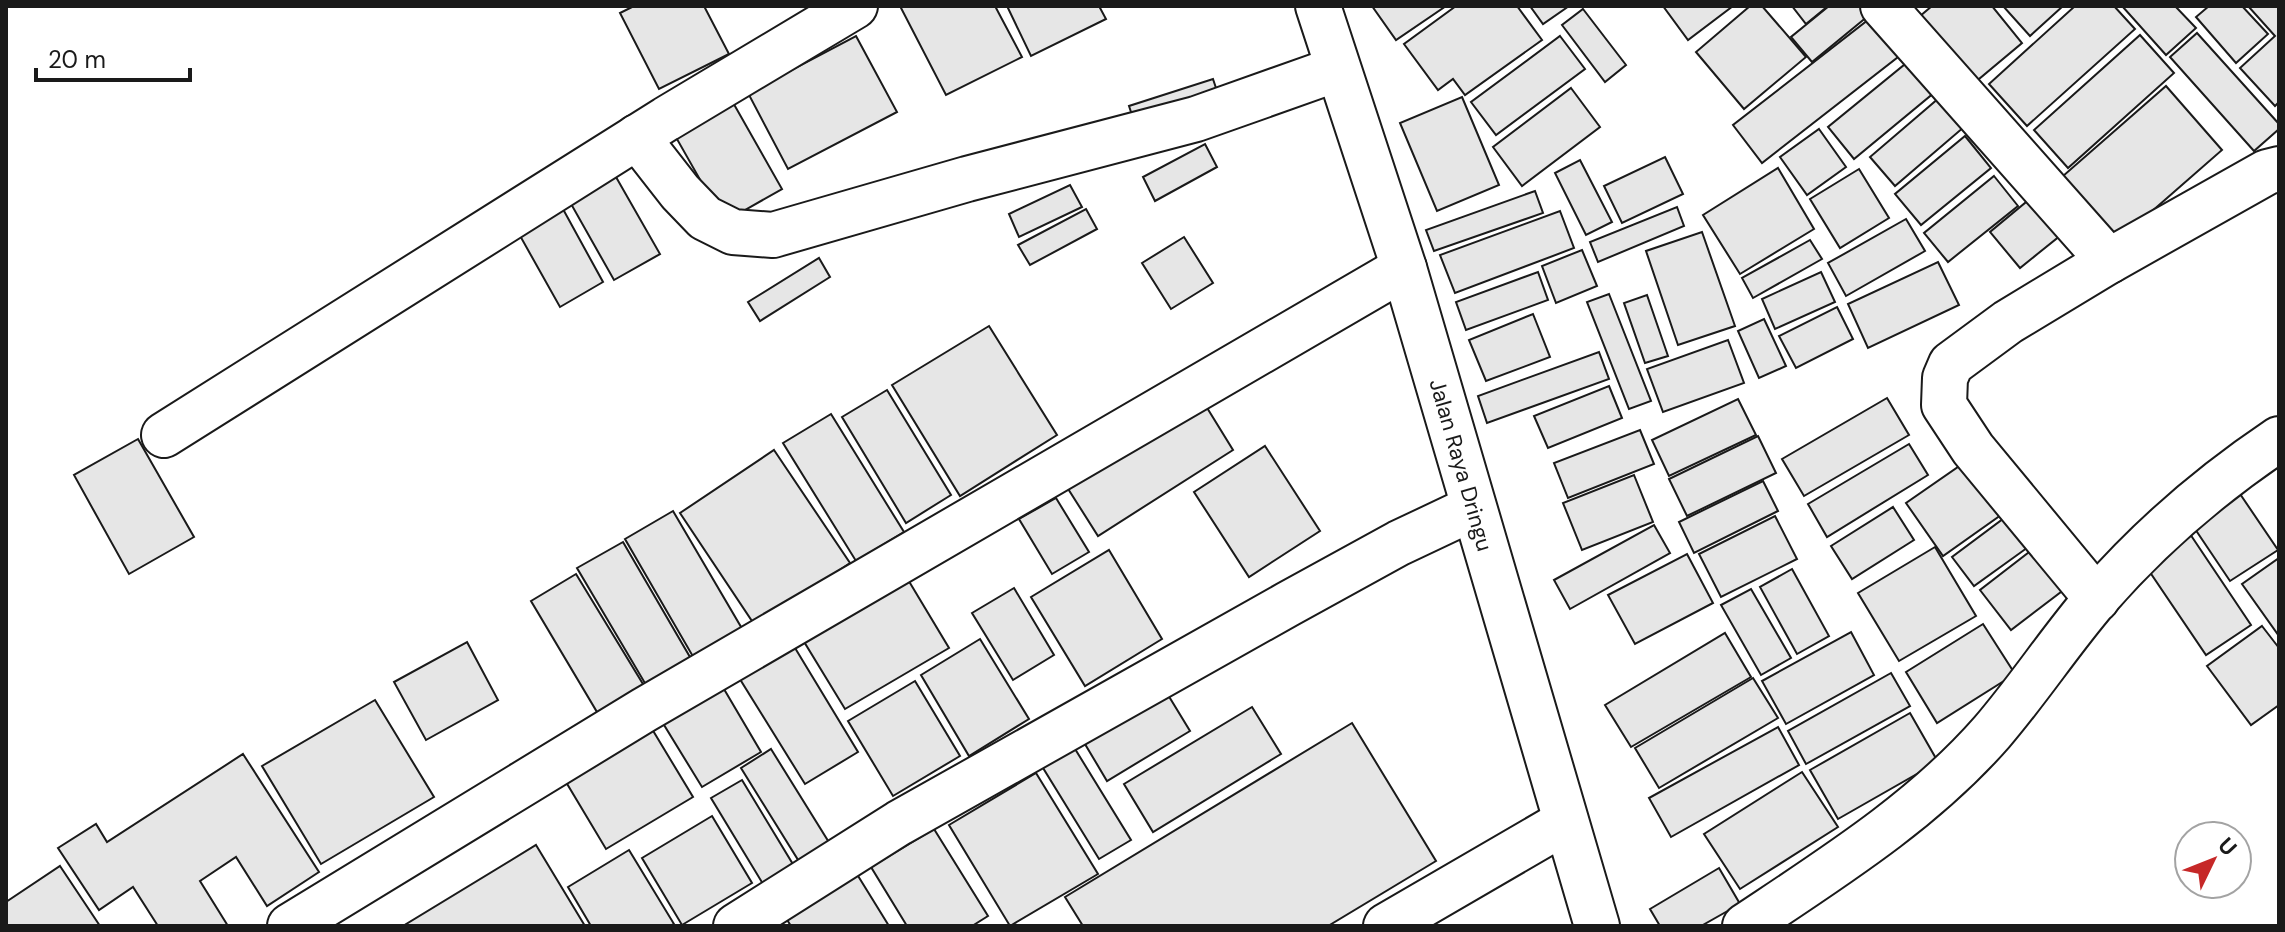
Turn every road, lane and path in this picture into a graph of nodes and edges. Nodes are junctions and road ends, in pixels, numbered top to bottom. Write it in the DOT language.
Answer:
graph roads {
  1 [pos="855,6"];
  2 [pos="1318,6"];
  3 [pos="1883,6"];
  4 [pos="1337,69"];
  5 [pos="637,137"];
  6 [pos="2279,169"];
  7 [pos="2109,261"];
  8 [pos="1404,268"];
  9 [pos="164,435"];
  10 [pos="2279,439"];
  11 [pos="1473,508"];
  12 [pos="2097,599"];
  13 [pos="1565,822"];
  14 [pos="347,911"];
  15 [pos="290,926"];
  16 [pos="736,926"];
  17 [pos="1386,926"];
  18 [pos="1597,926"];
  19 [pos="1745,926"];
  1 -- 5 [label="main road"];
  2 -- 4 [label="main road, Jalan Raya Dringu"];
  3 -- 7 [label="main road"];
  4 -- 5 [label="main road"];
  4 -- 8 [label="main road, Jalan Raya Dringu"];
  5 -- 9 [label="main road"];
  6 -- 7 [label="main road"];
  7 -- 12 [label="main road"];
  8 -- 11 [label="main road, Jalan Raya Dringu"];
  8 -- 14 [label="main road"];
  10 -- 12 [label="main road"];
  11 -- 13 [label="main road, Jalan Raya Dringu"];
  11 -- 16 [label="main road"];
  12 -- 19 [label="main road"];
  13 -- 17 [label="main road"];
  13 -- 18 [label="main road, Jalan Raya Dringu"];
  14 -- 15 [label="main road"];
}
